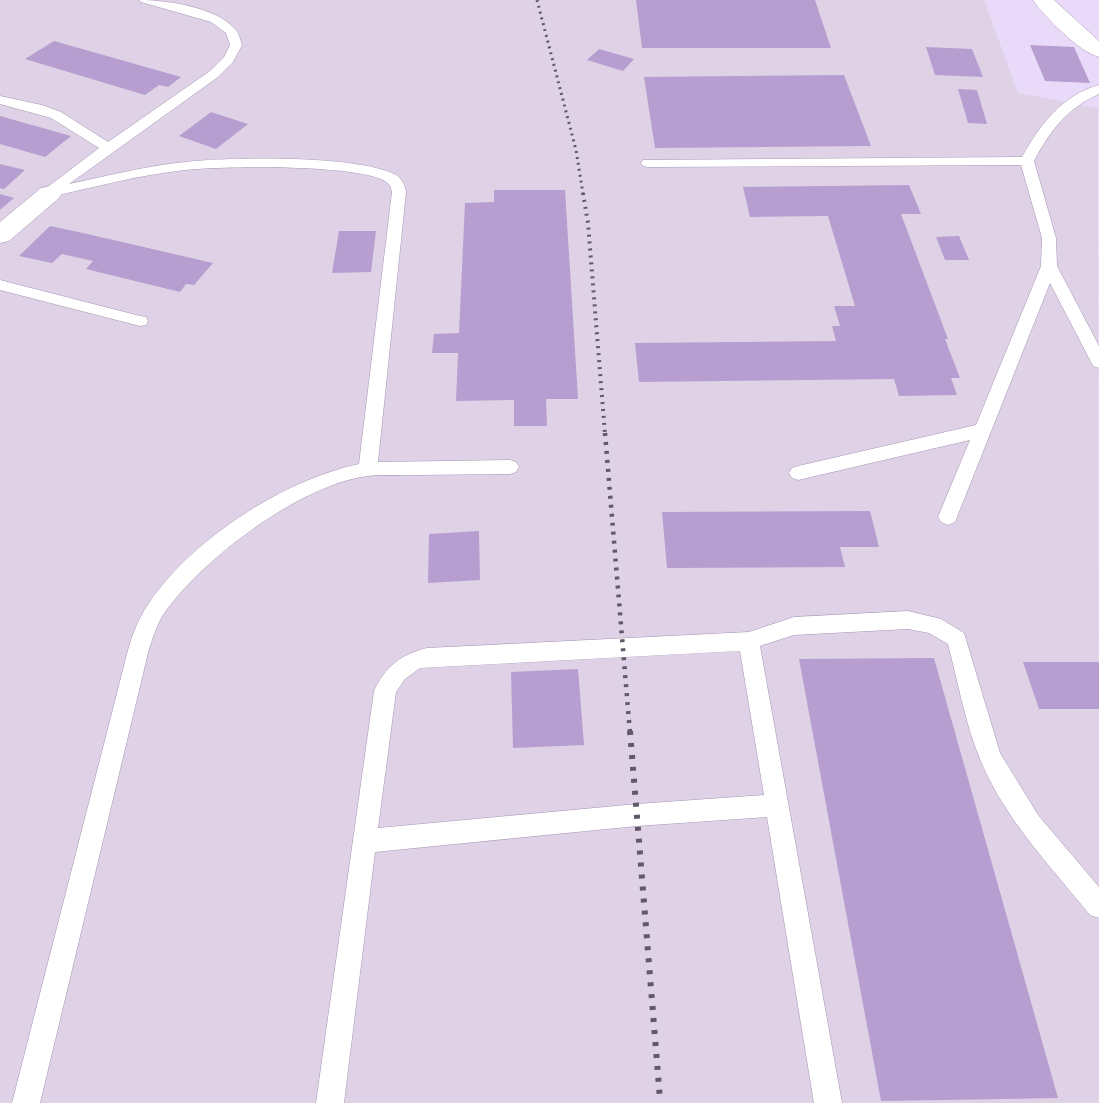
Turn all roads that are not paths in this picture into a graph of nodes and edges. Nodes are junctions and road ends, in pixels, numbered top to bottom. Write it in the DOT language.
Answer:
graph roads {
  1 [pos="145,0"];
  2 [pos="1043,0"];
  3 [pos="1099,51"];
  4 [pos="1099,89"];
  5 [pos="0,100"];
  6 [pos="109,148"];
  7 [pos="1027,161"];
  8 [pos="648,163"];
  9 [pos="50,193"];
  10 [pos="0,235"];
  11 [pos="1049,266"];
  12 [pos="0,285"];
  13 [pos="140,321"];
  14 [pos="1099,362"];
  15 [pos="983,430"];
  16 [pos="510,467"];
  17 [pos="368,469"];
  18 [pos="798,473"];
  19 [pos="948,517"];
  20 [pos="749,641"];
  21 [pos="777,804"];
  22 [pos="364,840"];
  23 [pos="1099,906"];
  24 [pos="26,1103"];
  25 [pos="330,1103"];
  26 [pos="828,1103"];
  1 -- 6 [label="lane"];
  2 -- 3 [label="street"];
  4 -- 7 [label="lane"];
  5 -- 6 [label="lane"];
  6 -- 9 [label="lane"];
  7 -- 8 [label="lane"];
  7 -- 11 [label="lane"];
  9 -- 10 [label="street"];
  9 -- 17 [label="lane"];
  11 -- 14 [label="lane"];
  11 -- 15 [label="lane"];
  12 -- 13 [label="lane"];
  15 -- 18 [label="lane"];
  15 -- 19 [label="lane"];
  16 -- 17 [label="lane"];
  17 -- 24 [label="lane"];
  20 -- 21 [label="lane"];
  20 -- 22 [label="lane"];
  20 -- 23 [label="lane"];
  21 -- 22 [label="lane"];
  21 -- 26 [label="lane"];
  22 -- 25 [label="lane"];
}
